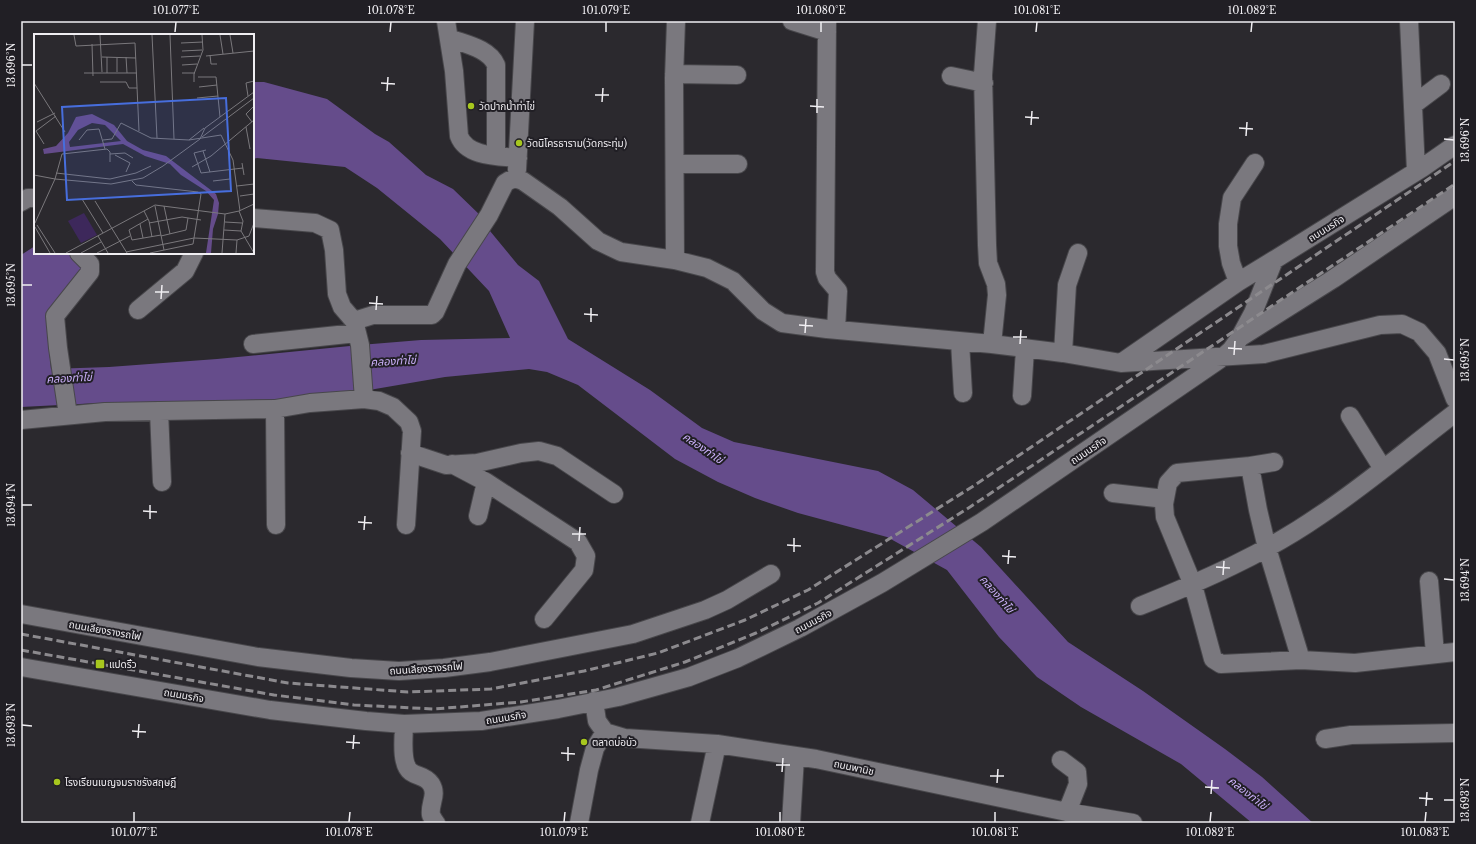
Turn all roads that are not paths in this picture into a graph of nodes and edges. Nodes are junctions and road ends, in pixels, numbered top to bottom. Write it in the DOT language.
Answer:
graph roads {
  1 [pos="525,21"];
  2 [pos="676,21"];
  3 [pos="792,21"];
  4 [pos="986,21"];
  5 [pos="1409,21"];
  6 [pos="827,26"];
  7 [pos="447,29"];
  8 [pos="674,74"];
  9 [pos="737,75"];
  10 [pos="951,76"];
  11 [pos="984,83"];
  12 [pos="1441,84"];
  13 [pos="1413,104"];
  14 [pos="1455,145"];
  15 [pos="496,155"];
  16 [pos="518,158"];
  17 [pos="1255,163"];
  18 [pos="675,164"];
  19 [pos="738,164"];
  20 [pos="1416,171"];
  21 [pos="516,178"];
  22 [pos="1455,196"];
  23 [pos="34,198"];
  24 [pos="21,202"];
  25 [pos="254,218"];
  26 [pos="1078,253"];
  27 [pos="194,254"];
  28 [pos="84,258"];
  29 [pos="674,260"];
  30 [pos="1274,260"];
  31 [pos="1238,282"];
  32 [pos="138,310"];
  33 [pos="836,330"];
  34 [pos="357,333"];
  35 [pos="1239,339"];
  36 [pos="960,342"];
  37 [pos="253,344"];
  38 [pos="992,344"];
  39 [pos="1024,348"];
  40 [pos="1063,353"];
  41 [pos="1223,357"];
  42 [pos="1121,363"];
  43 [pos="963,393"];
  44 [pos="1022,396"];
  45 [pos="364,398"];
  46 [pos="1455,398"];
  47 [pos="275,409"];
  48 [pos="67,410"];
  49 [pos="159,411"];
  50 [pos="1455,413"];
  51 [pos="1350,416"];
  52 [pos="21,420"];
  53 [pos="410,454"];
  54 [pos="1274,462"];
  55 [pos="452,464"];
  56 [pos="1250,466"];
  57 [pos="1383,469"];
  58 [pos="162,482"];
  59 [pos="486,482"];
  60 [pos="1113,493"];
  61 [pos="614,494"];
  62 [pos="1165,499"];
  63 [pos="478,516"];
  64 [pos="276,525"];
  65 [pos="406,525"];
  66 [pos="1267,548"];
  67 [pos="771,574"];
  68 [pos="1430,581"];
  69 [pos="1193,584"];
  70 [pos="1140,606"];
  71 [pos="21,614"];
  72 [pos="544,619"];
  73 [pos="1455,652"];
  74 [pos="1435,654"];
  75 [pos="1301,660"];
  76 [pos="21,667"];
  77 [pos="594,702"];
  78 [pos="404,724"];
  79 [pos="605,732"];
  80 [pos="1455,733"];
  81 [pos="1324,739"];
  82 [pos="717,744"];
  83 [pos="795,757"];
  84 [pos="1061,760"];
  85 [pos="1067,812"];
  86 [pos="1115,822"];
  87 [pos="436,823"];
  88 [pos="579,823"];
  89 [pos="700,823"];
  90 [pos="791,823"];
  91 [pos="1133,823"];
  1 -- 16 [label="street"];
  2 -- 8 [label="street"];
  3 -- 6 [label="street"];
  4 -- 11 [label="street"];
  5 -- 13 [label="street"];
  6 -- 33 [label="street"];
  7 -- 15 [label="street"];
  7 -- 15 [label="street"];
  8 -- 9 [label="street"];
  8 -- 18 [label="street"];
  10 -- 11 [label="street"];
  11 -- 38 [label="street"];
  12 -- 13 [label="street"];
  13 -- 20 [label="street"];
  14 -- 20 [label="street, ถนนนรกิจ"];
  15 -- 16 [label="street"];
  16 -- 21 [label="street"];
  17 -- 31 [label="street"];
  18 -- 19 [label="street"];
  18 -- 29 [label="street"];
  20 -- 30 [label="street, ถนนนรกิจ"];
  21 -- 29 [label="street"];
  21 -- 34 [label="street"];
  22 -- 35 [label="street"];
  23 -- 24 [label="street"];
  25 -- 34 [label="street"];
  26 -- 40 [label="street"];
  27 -- 32 [label="street"];
  28 -- 48 [label="street"];
  29 -- 33 [label="street"];
  30 -- 31 [label="street"];
  30 -- 35 [label="street, ถนนนรกิจ"];
  31 -- 42 [label="street"];
  33 -- 36 [label="street"];
  34 -- 37 [label="street"];
  34 -- 45 [label="street"];
  35 -- 41 [label="street, ถนนนรกิจ"];
  36 -- 38 [label="street"];
  36 -- 43 [label="street"];
  38 -- 39 [label="street"];
  39 -- 40 [label="street"];
  39 -- 44 [label="street"];
  40 -- 42 [label="street"];
  41 -- 42 [label="street"];
  41 -- 46 [label="street"];
  41 -- 77 [label="street, ถนนนรกิจ"];
  45 -- 47 [label="street"];
  45 -- 53 [label="street"];
  47 -- 49 [label="street"];
  47 -- 64 [label="street"];
  48 -- 49 [label="street"];
  48 -- 52 [label="street"];
  49 -- 58 [label="street"];
  50 -- 57 [label="street"];
  51 -- 57 [label="street"];
  53 -- 55 [label="street"];
  53 -- 65 [label="street"];
  54 -- 56 [label="street"];
  55 -- 59 [label="street"];
  55 -- 61 [label="street"];
  56 -- 62 [label="street"];
  56 -- 66 [label="street"];
  57 -- 66 [label="street"];
  59 -- 63 [label="street"];
  59 -- 72 [label="street"];
  60 -- 62 [label="street"];
  62 -- 69 [label="street"];
  66 -- 69 [label="street"];
  66 -- 75 [label="street"];
  67 -- 71 [label="street, ถนนเลียงรางรถไฟ"];
  68 -- 74 [label="street"];
  69 -- 70 [label="street"];
  69 -- 75 [label="street"];
  73 -- 74 [label="street"];
  74 -- 75 [label="street"];
  76 -- 78 [label="street, ถนนนรกิจ"];
  77 -- 78 [label="street, ถนนนรกิจ"];
  77 -- 79 [label="street"];
  78 -- 87 [label="street"];
  79 -- 82 [label="street, ถนนพานิช"];
  79 -- 88 [label="street"];
  80 -- 81 [label="street"];
  82 -- 83 [label="street, ถนนพานิช"];
  82 -- 89 [label="street"];
  83 -- 85 [label="street, ถนนพานิช"];
  83 -- 90 [label="street"];
  84 -- 85 [label="street"];
  85 -- 86 [label="street, ถนนพานิช"];
  86 -- 91 [label="street, ถนนพานิช"];
}
